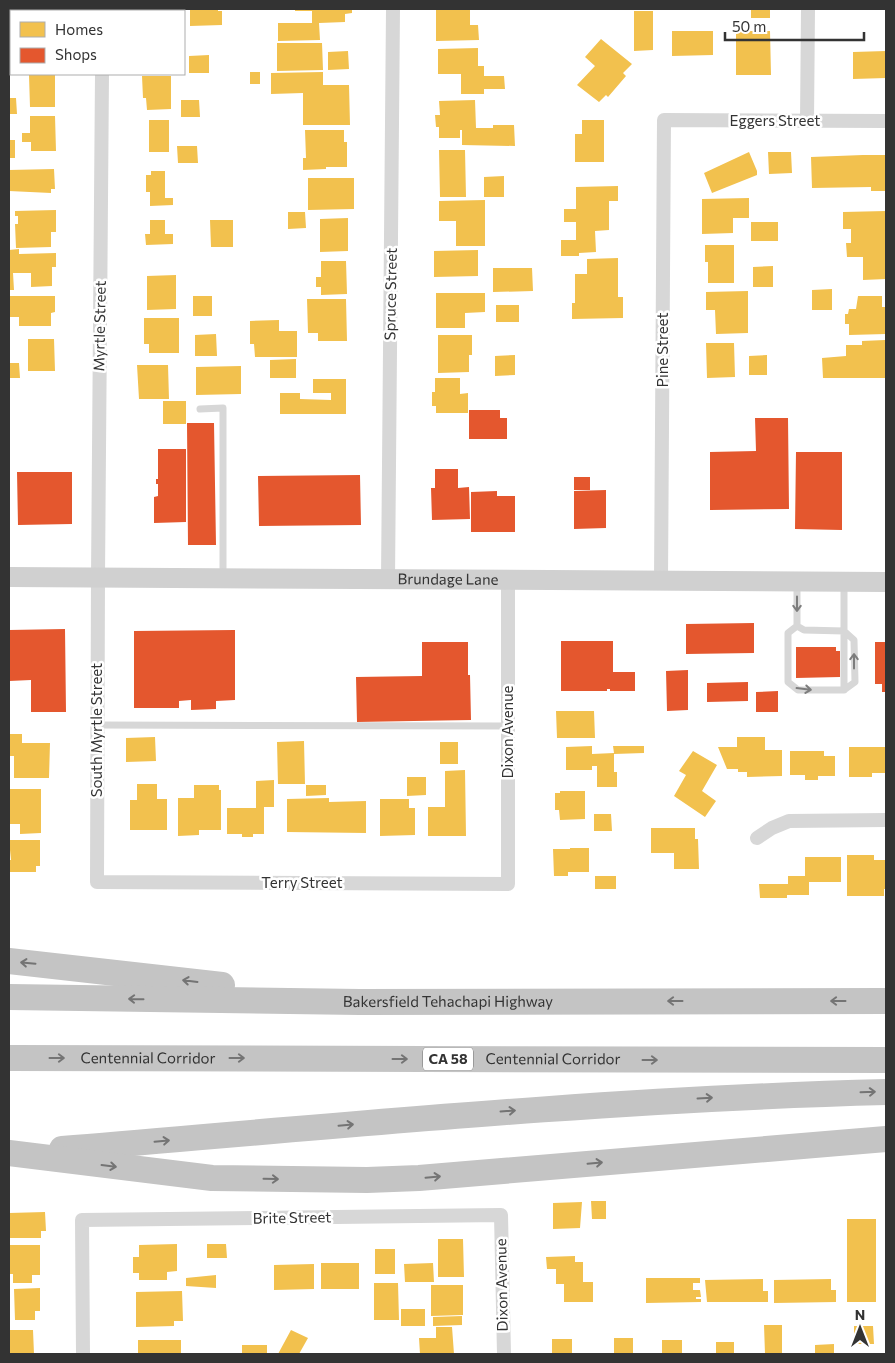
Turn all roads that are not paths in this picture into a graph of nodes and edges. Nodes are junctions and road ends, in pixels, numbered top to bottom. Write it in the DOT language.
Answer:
graph roads {
  1 [pos="393,9"];
  2 [pos="808,9"];
  3 [pos="102,75"];
  4 [pos="664,120"];
  5 [pos="807,121"];
  6 [pos="886,121"];
  7 [pos="200,409"];
  8 [pos="9,577"];
  9 [pos="98,577"];
  10 [pos="223,578"];
  11 [pos="388,579"];
  12 [pos="508,580"];
  13 [pos="662,580"];
  14 [pos="797,582"];
  15 [pos="844,582"];
  16 [pos="886,582"];
  17 [pos="797,626"];
  18 [pos="844,631"];
  19 [pos="844,690"];
  20 [pos="97,725"];
  21 [pos="508,726"];
  22 [pos="886,820"];
  23 [pos="757,838"];
  24 [pos="97,882"];
  25 [pos="508,884"];
  26 [pos="9,962"];
  27 [pos="9,997"];
  28 [pos="886,1001"];
  29 [pos="360,1002"];
  30 [pos="9,1058"];
  31 [pos="886,1060"];
  32 [pos="886,1092"];
  33 [pos="886,1139"];
  34 [pos="9,1153"];
  35 [pos="501,1215"];
  36 [pos="82,1354"];
  37 [pos="504,1354"];
  1 -- 11 [label="street, Spruce Street"];
  2 -- 5 [label="street"];
  3 -- 9 [label="street, Myrtle Street"];
  4 -- 5 [label="street, Eggers Street"];
  4 -- 13 [label="street, Pine Street"];
  5 -- 6 [label="street, Eggers Street"];
  7 -- 10 [label="lane"];
  8 -- 9 [label="main road, Brundage Lane"];
  9 -- 10 [label="main road, Brundage Lane"];
  9 -- 20 [label="street, South Myrtle Street"];
  10 -- 11 [label="main road, Brundage Lane"];
  11 -- 12 [label="main road, Brundage Lane"];
  12 -- 13 [label="main road, Brundage Lane"];
  12 -- 21 [label="street, Dixon Avenue"];
  13 -- 14 [label="main road, Brundage Lane"];
  14 -- 15 [label="main road, Brundage Lane"];
  14 -- 17 [label="lane, one-way"];
  15 -- 16 [label="main road, Brundage Lane"];
  15 -- 18 [label="lane"];
  17 -- 18 [label="lane"];
  17 -- 19 [label="lane, one-way"];
  18 -- 19 [label="lane"];
  19 -- 18 [label="lane, one-way"];
  20 -- 21 [label="lane"];
  20 -- 24 [label="street, South Myrtle Street"];
  21 -- 25 [label="street, Dixon Avenue"];
  22 -- 23 [label="street"];
  24 -- 25 [label="street, Terry Street"];
  29 -- 26 [label="highway, one-way"];
  29 -- 27 [label="highway, Bakersfield Tehachapi Highway, one-way"];
  28 -- 29 [label="highway, Bakersfield Tehachapi Highway, one-way"];
  30 -- 31 [label="highway, Centennial Corridor / CA 58, one-way"];
  34 -- 32 [label="highway, one-way"];
  34 -- 33 [label="highway, one-way"];
  35 -- 36 [label="street, Brite Street"];
  35 -- 37 [label="street, Dixon Avenue"];
}
